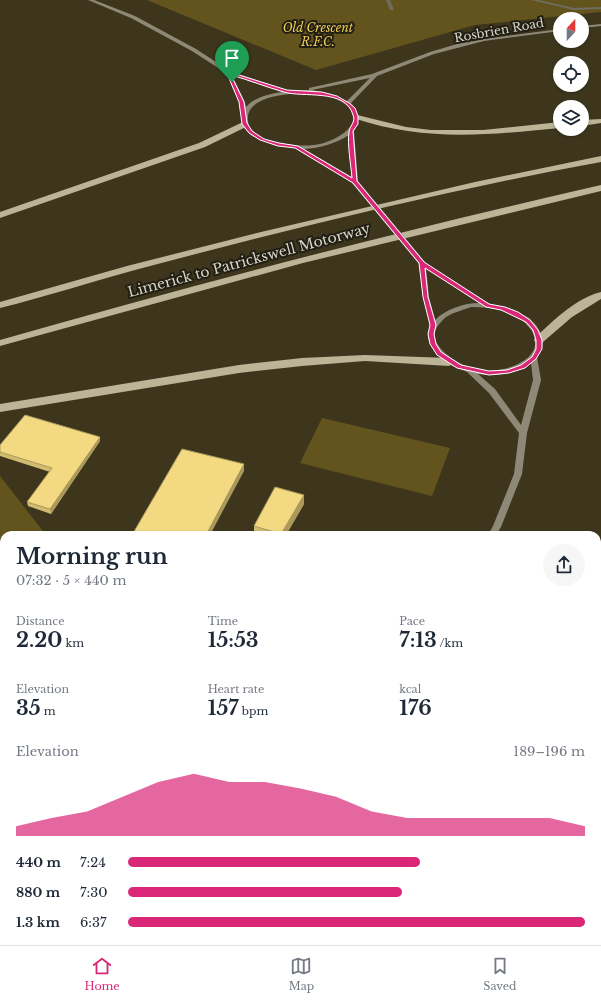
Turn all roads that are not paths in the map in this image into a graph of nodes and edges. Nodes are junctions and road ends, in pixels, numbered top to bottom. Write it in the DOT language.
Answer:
graph roads {
  1 [pos="90,0"];
  2 [pos="388,0"];
  3 [pos="533,0"];
  4 [pos="601,8"];
  5 [pos="392,9"];
  6 [pos="601,25"];
  7 [pos="589,26"];
  8 [pos="553,31"];
  9 [pos="228,72"];
  10 [pos="374,75"];
  11 [pos="304,91"];
  12 [pos="286,92"];
  13 [pos="347,104"];
  14 [pos="356,116"];
  15 [pos="244,119"];
  16 [pos="601,121"];
  17 [pos="589,122"];
  18 [pos="553,126"];
  19 [pos="351,131"];
  20 [pos="296,147"];
  21 [pos="601,159"];
  22 [pos="355,182"];
  23 [pos="601,188"];
  24 [pos="0,215"];
  25 [pos="422,263"];
  26 [pos="601,295"];
  27 [pos="0,305"];
  28 [pos="488,305"];
  29 [pos="433,325"];
  30 [pos="539,340"];
  31 [pos="0,343"];
  32 [pos="534,358"];
  33 [pos="449,362"];
  34 [pos="470,371"];
  35 [pos="0,408"];
  36 [pos="523,433"];
  37 [pos="494,531"];
  1 -- 9 [label="main road"];
  2 -- 5 [label="street"];
  3 -- 4 [label="street"];
  6 -- 7 [label="main road"];
  8 -- 10 [label="main road, Rosbrien Road"];
  9 -- 12 [label="main road"];
  9 -- 15 [label="main road"];
  10 -- 11 [label="main road, Rosbrien Road"];
  10 -- 13 [label="main road, Rosbrien Road"];
  11 -- 12 [label="main road"];
  11 -- 13 [label="main road"];
  12 -- 15 [label="main road"];
  13 -- 14 [label="main road"];
  14 -- 18 [label="highway"];
  14 -- 19 [label="main road"];
  15 -- 20 [label="main road"];
  15 -- 24 [label="highway"];
  16 -- 17 [label="highway"];
  19 -- 20 [label="main road"];
  19 -- 22 [label="main road"];
  20 -- 22 [label="main road"];
  21 -- 27 [label="highway, Limerick to Patrickswell Motorway"];
  22 -- 25 [label="main road, bridge"];
  23 -- 31 [label="highway, Limerick to Patrickswell Motorway"];
  25 -- 28 [label="main road"];
  25 -- 29 [label="main road"];
  26 -- 30 [label="highway"];
  28 -- 29 [label="main road"];
  28 -- 30 [label="main road"];
  29 -- 33 [label="main road"];
  30 -- 32 [label="main road"];
  32 -- 34 [label="main road"];
  32 -- 36 [label="main road"];
  33 -- 34 [label="main road"];
  33 -- 35 [label="highway"];
  34 -- 36 [label="main road"];
  36 -- 37 [label="main road"];
}
